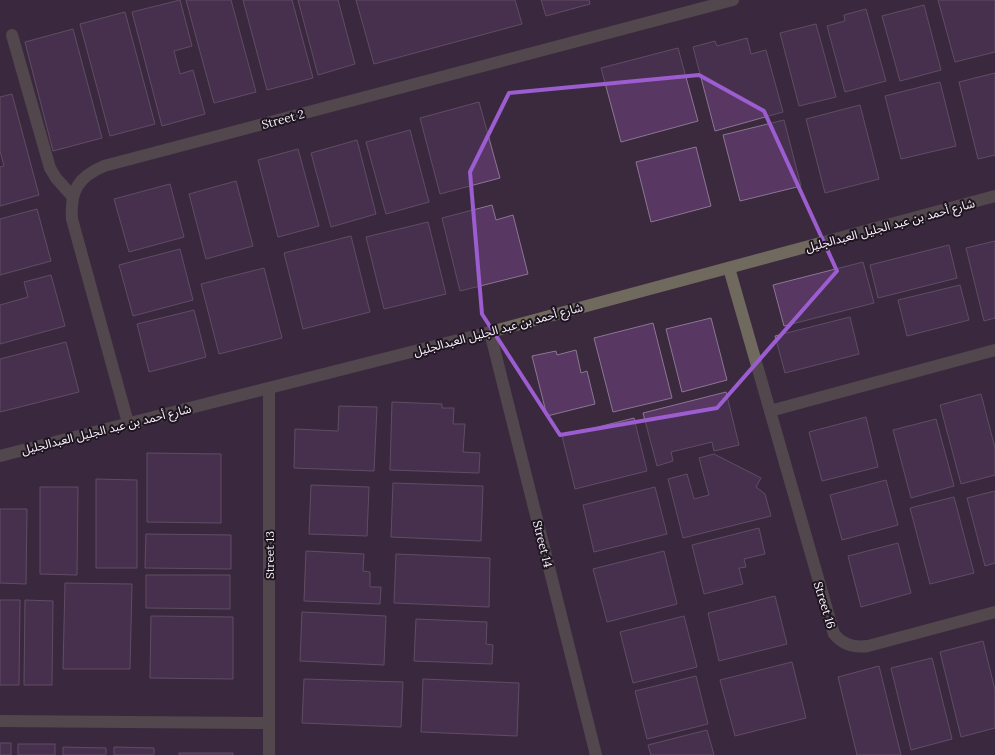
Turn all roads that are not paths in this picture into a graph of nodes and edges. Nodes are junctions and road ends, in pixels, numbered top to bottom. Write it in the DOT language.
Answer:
graph roads {
  1 [pos="733,0"];
  2 [pos="12,35"];
  3 [pos="72,196"];
  4 [pos="995,196"];
  5 [pos="729,268"];
  6 [pos="490,332"];
  7 [pos="995,350"];
  8 [pos="269,388"];
  9 [pos="770,411"];
  10 [pos="128,423"];
  11 [pos="0,456"];
  12 [pos="995,612"];
  13 [pos="0,721"];
  14 [pos="269,723"];
  15 [pos="269,755"];
  16 [pos="596,755"];
  1 -- 3 [label="street, Street 2"];
  2 -- 3 [label="street"];
  3 -- 10 [label="street"];
  4 -- 5 [label="street, شارع أحمد بن عبد الجليل العبدالجليل"];
  5 -- 6 [label="street, شارع أحمد بن عبد الجليل العبدالجليل"];
  5 -- 9 [label="street, Street 16"];
  6 -- 8 [label="street, شارع أحمد بن عبد الجليل العبدالجليل"];
  6 -- 16 [label="street, Street 14"];
  7 -- 9 [label="street"];
  8 -- 10 [label="street, شارع أحمد بن عبد الجليل العبدالجليل"];
  8 -- 14 [label="street, Street 13"];
  9 -- 12 [label="street, Street 16"];
  10 -- 11 [label="street, شارع أحمد بن عبد الجليل العبدالجليل"];
  13 -- 14 [label="street"];
  14 -- 15 [label="street, Street 13"];
}
